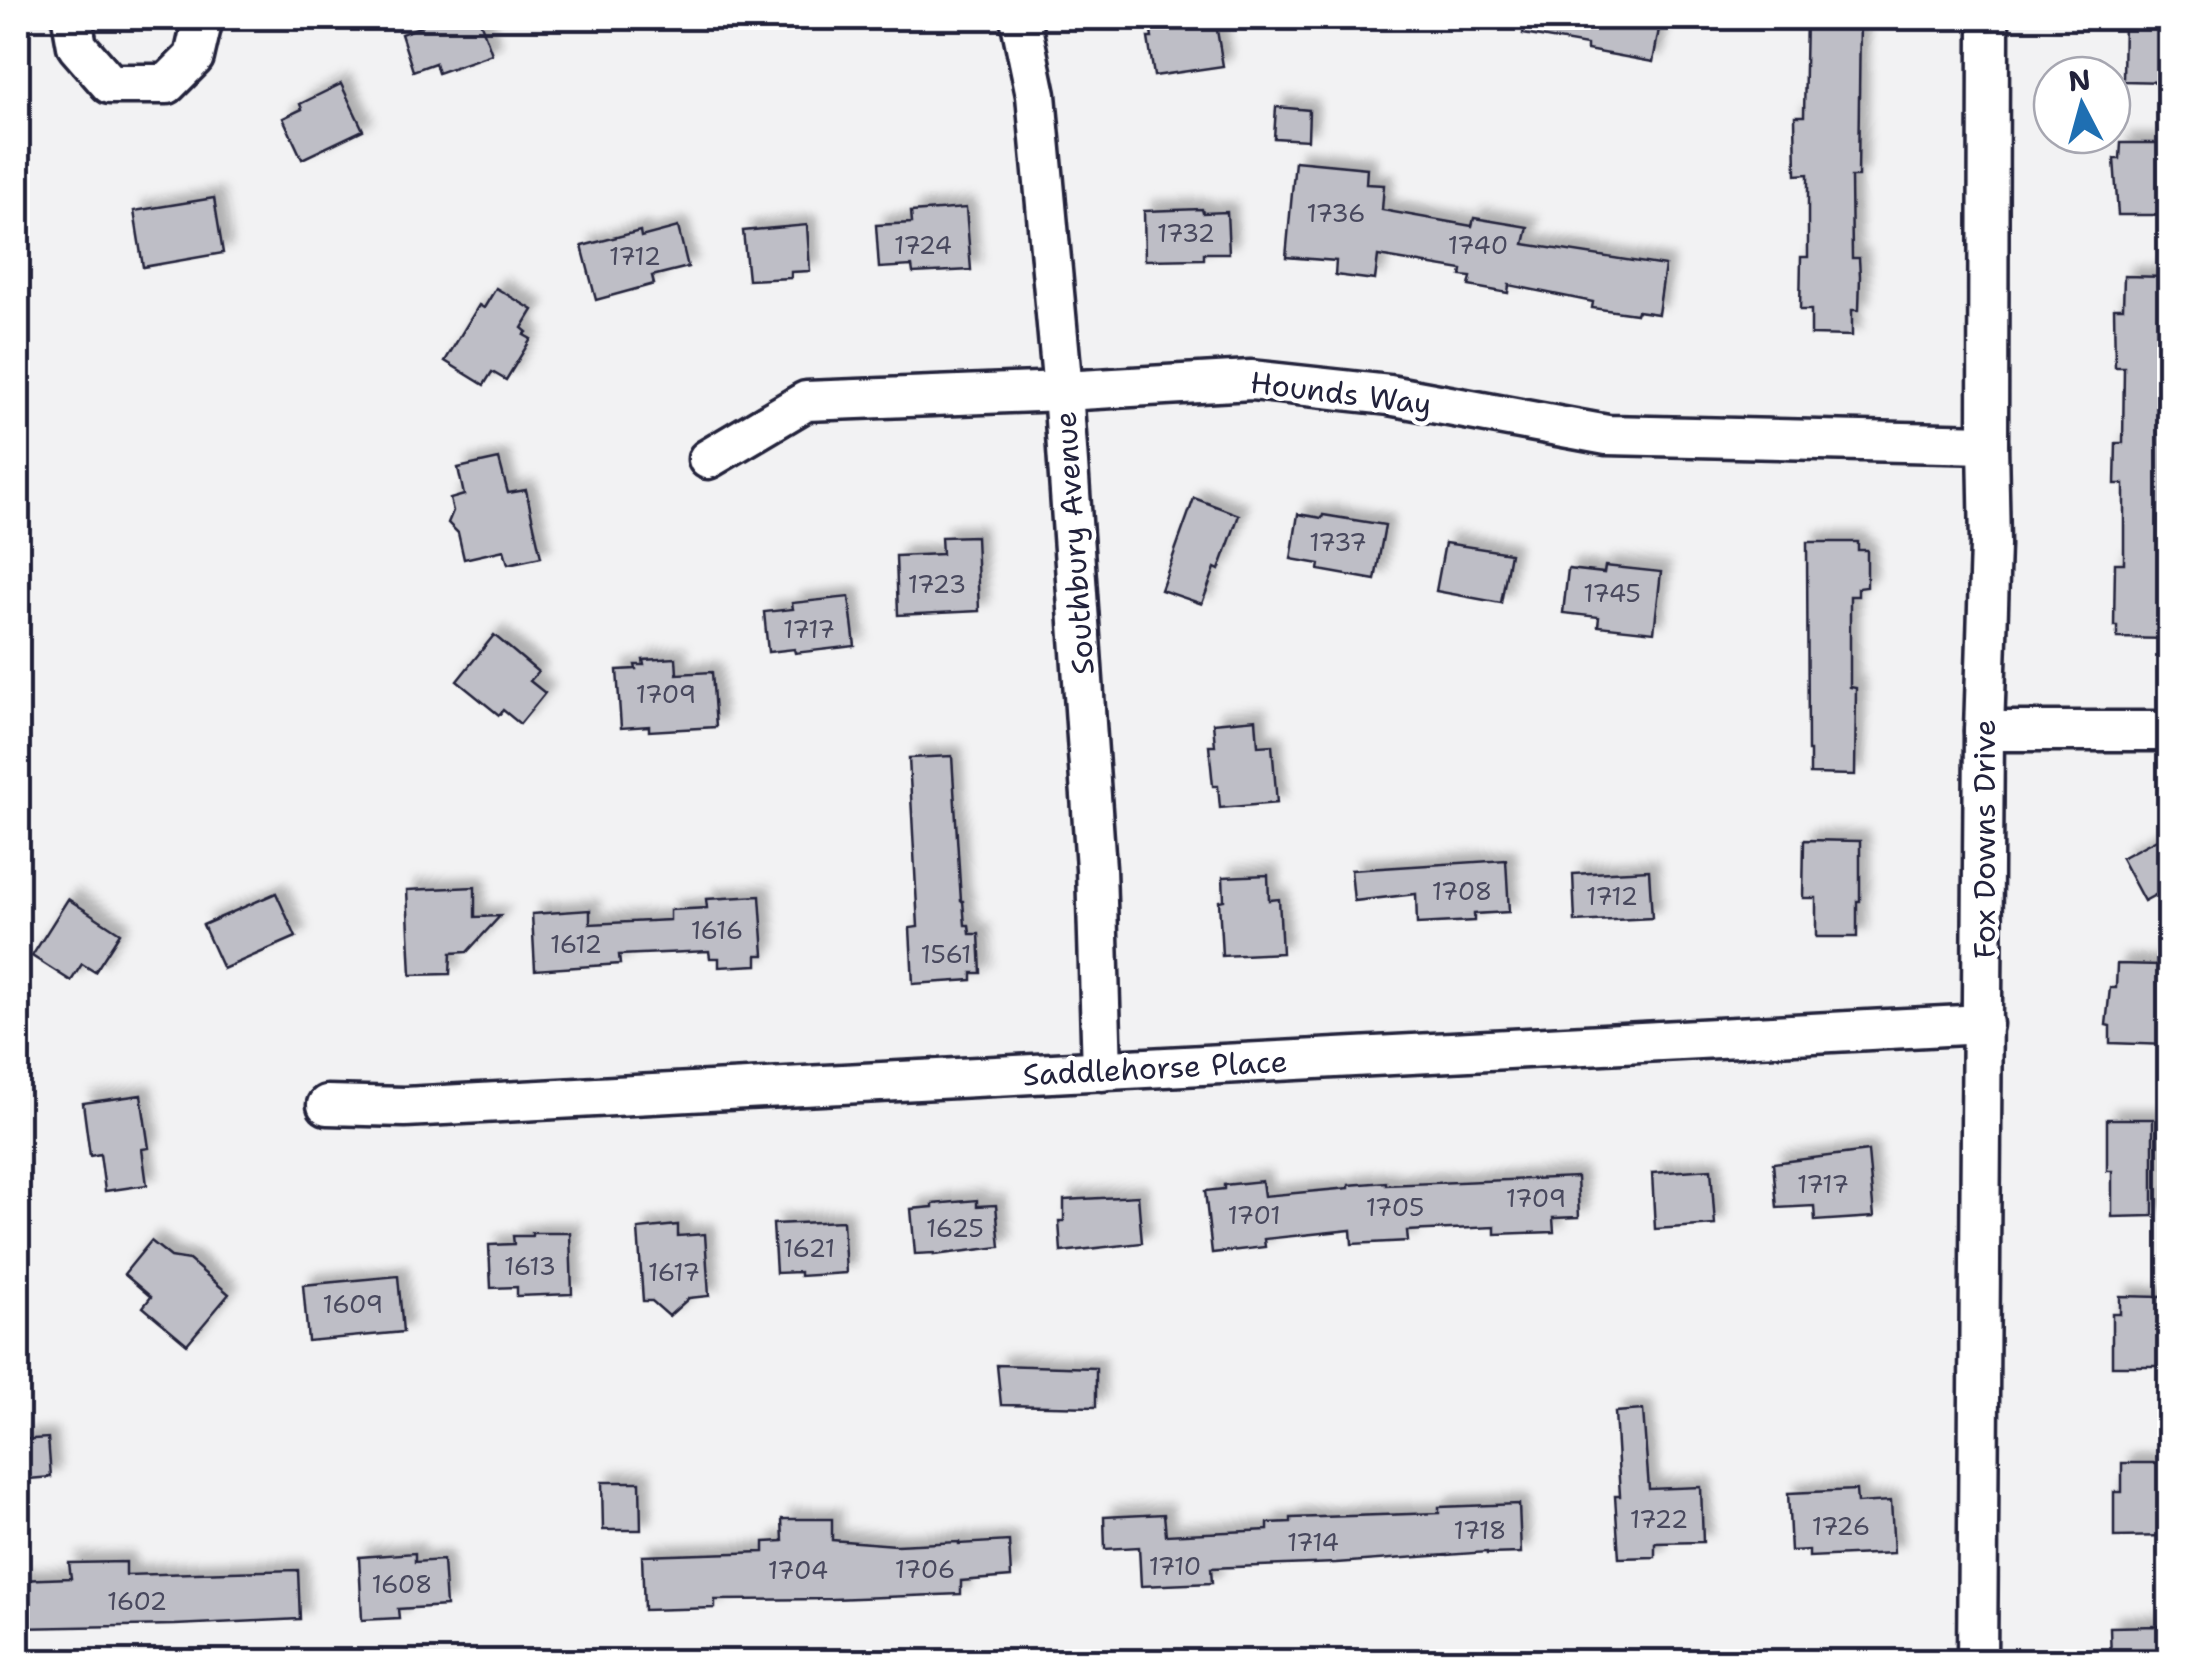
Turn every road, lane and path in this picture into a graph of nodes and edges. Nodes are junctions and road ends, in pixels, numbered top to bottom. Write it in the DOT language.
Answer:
graph roads {
  1 [pos="72,18"];
  2 [pos="203,18"];
  3 [pos="1020,18"];
  4 [pos="1990,18"];
  5 [pos="1063,392"];
  6 [pos="1988,444"];
  7 [pos="708,459"];
  8 [pos="1984,731"];
  9 [pos="2170,731"];
  10 [pos="1982,1024"];
  11 [pos="1102,1071"];
  12 [pos="327,1105"];
  13 [pos="1977,1662"];
  1 -- 2 [label="street"];
  3 -- 5 [label="street, Southbury Avenue"];
  4 -- 6 [label="street, Fox Downs Drive"];
  5 -- 6 [label="street, Hounds Way"];
  5 -- 7 [label="street, Hounds Way"];
  5 -- 11 [label="street, Southbury Avenue"];
  6 -- 8 [label="street, Fox Downs Drive"];
  8 -- 9 [label="street"];
  8 -- 10 [label="street, Fox Downs Drive"];
  10 -- 11 [label="street, Saddlehorse Place"];
  10 -- 13 [label="street, Fox Downs Drive"];
  11 -- 12 [label="street, Saddlehorse Place"];
}
